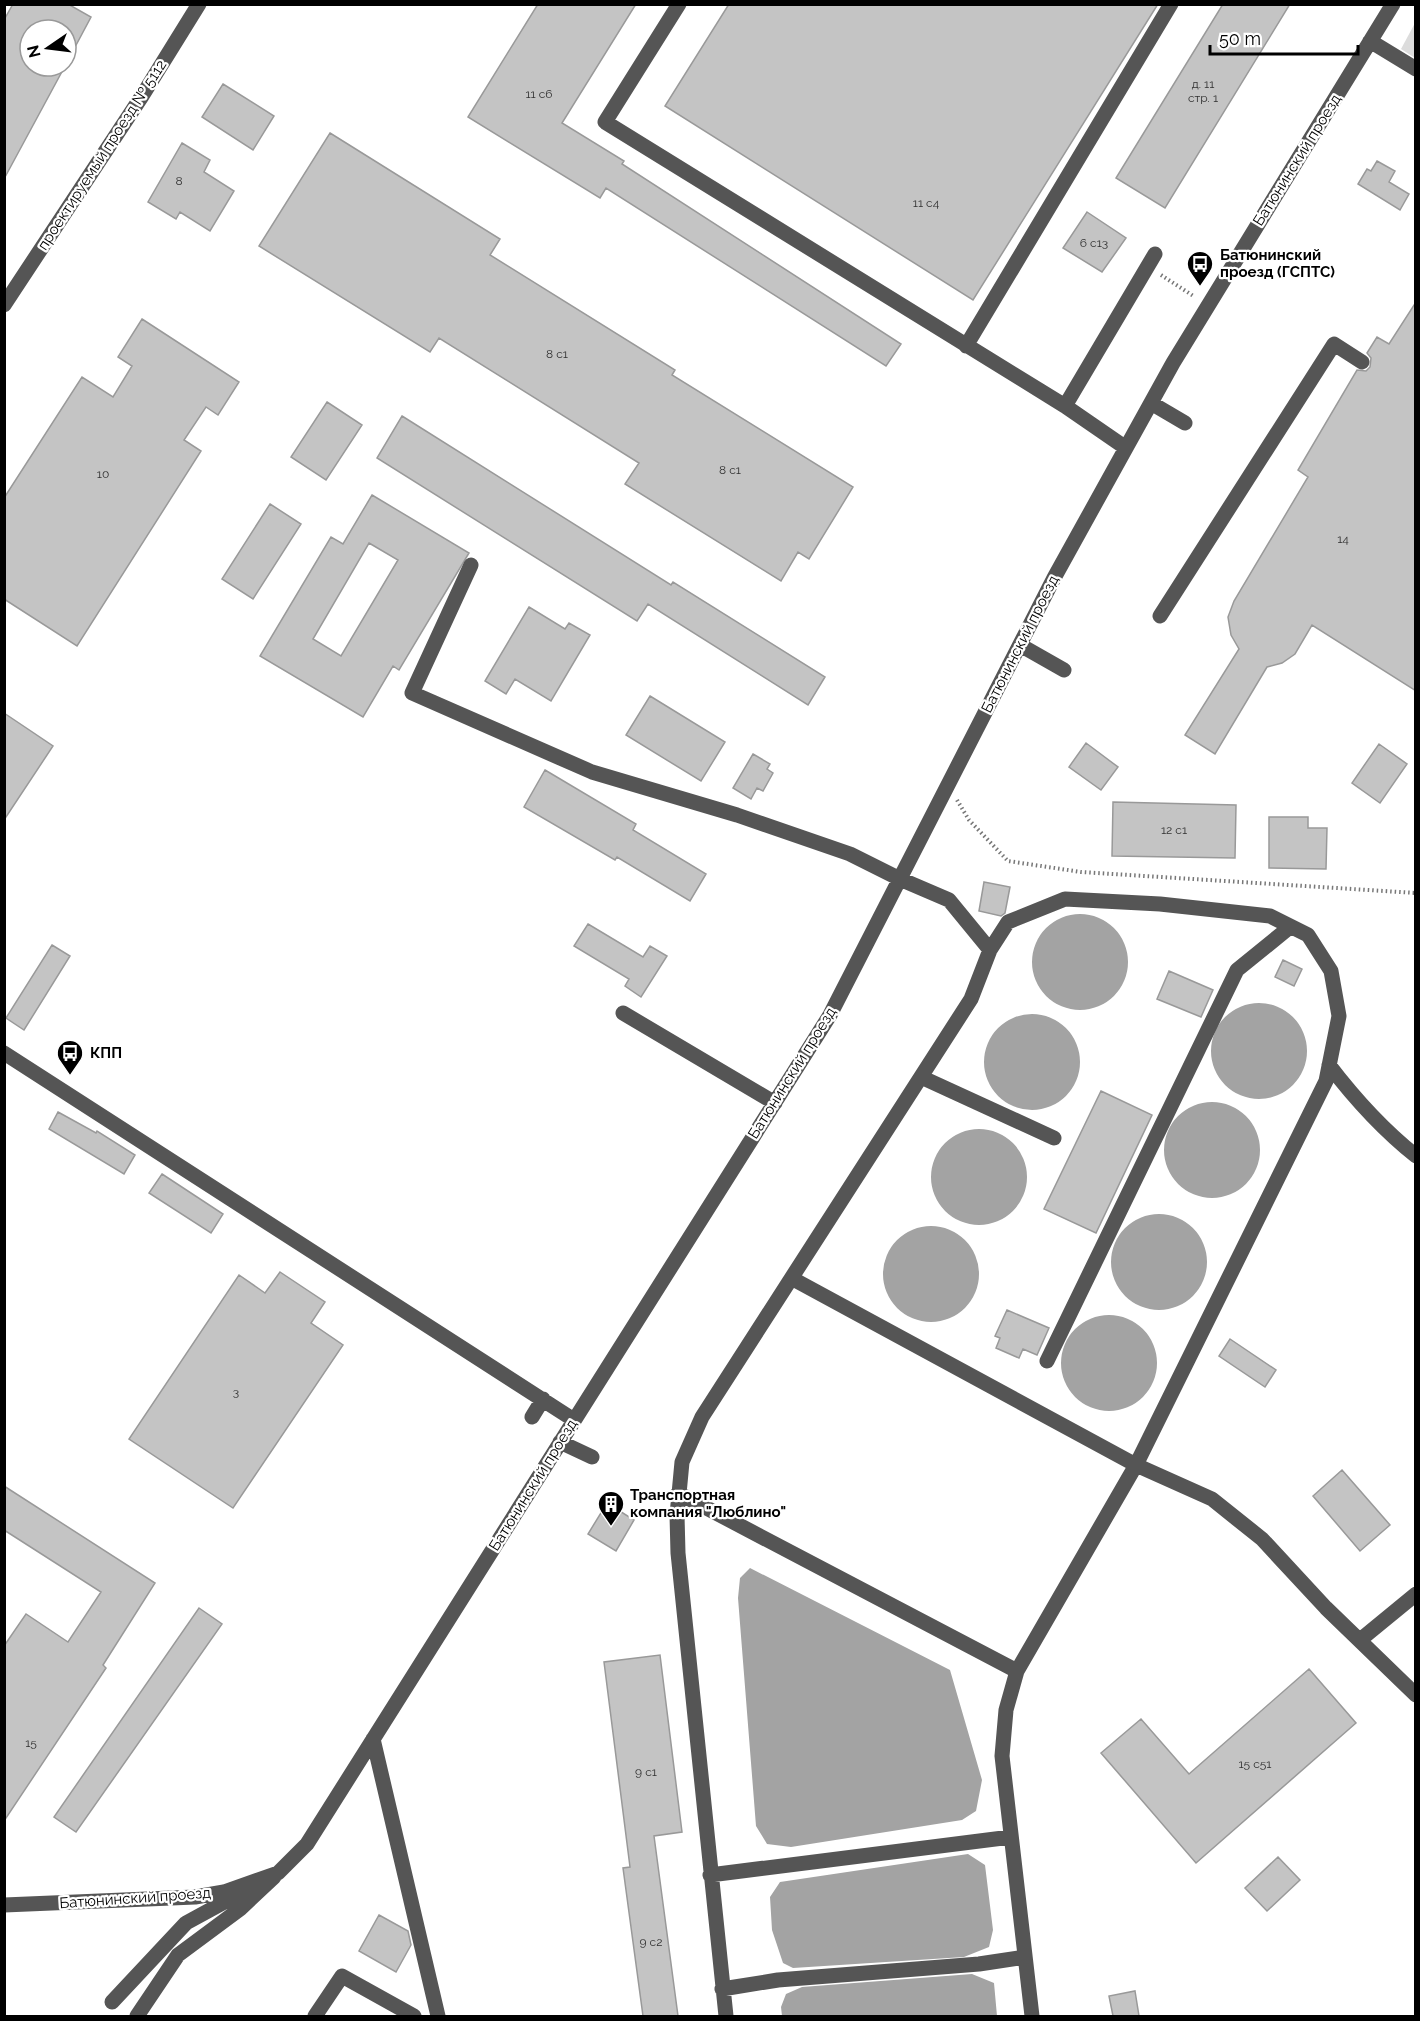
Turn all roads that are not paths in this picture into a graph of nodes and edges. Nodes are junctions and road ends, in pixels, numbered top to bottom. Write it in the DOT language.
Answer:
graph roads {
  1 [pos="199,4"];
  2 [pos="680,4"];
  3 [pos="1171,4"];
  4 [pos="1393,4"];
  5 [pos="1370,40"];
  6 [pos="1416,69"];
  7 [pos="1151,260"];
  8 [pos="4,305"];
  9 [pos="966,346"];
  10 [pos="1362,362"];
  11 [pos="1151,403"];
  12 [pos="1065,406"];
  13 [pos="1185,423"];
  14 [pos="1126,448"];
  15 [pos="471,565"];
  16 [pos="1160,616"];
  17 [pos="1020,645"];
  18 [pos="1064,670"];
  19 [pos="900,879"];
  20 [pos="1290,927"];
  21 [pos="990,950"];
  22 [pos="623,1013"];
  23 [pos="4,1053"];
  24 [pos="1329,1065"];
  25 [pos="921,1077"];
  26 [pos="775,1103"];
  27 [pos="1054,1138"];
  28 [pos="1416,1156"];
  29 [pos="793,1278"];
  30 [pos="1047,1361"];
  31 [pos="543,1399"];
  32 [pos="532,1417"];
  33 [pos="574,1420"];
  34 [pos="560,1443"];
  35 [pos="592,1457"];
  36 [pos="1136,1466"];
  37 [pos="678,1493"];
  38 [pos="1416,1594"];
  39 [pos="1360,1640"];
  40 [pos="1017,1671"];
  41 [pos="1416,1695"];
  42 [pos="373,1739"];
  43 [pos="1011,1836"];
  44 [pos="278,1873"];
  45 [pos="710,1875"];
  46 [pos="6,1906"];
  47 [pos="1025,1957"];
  48 [pos="722,1989"];
  49 [pos="111,2002"];
  50 [pos="137,2016"];
  51 [pos="315,2016"];
  52 [pos="414,2016"];
  53 [pos="438,2016"];
  54 [pos="726,2016"];
  55 [pos="1032,2016"];
  1 -- 8 [label="street, проектируемый проезд № 5112"];
  2 -- 9 [label="street"];
  3 -- 9 [label="street"];
  4 -- 5 [label="street, Батюнинский проезд"];
  5 -- 6 [label="street"];
  5 -- 11 [label="street, Батюнинский проезд"];
  7 -- 12 [label="street"];
  9 -- 12 [label="street"];
  10 -- 16 [label="street"];
  11 -- 13 [label="street"];
  11 -- 14 [label="street, Батюнинский проезд"];
  12 -- 14 [label="street"];
  14 -- 17 [label="street, Батюнинский проезд"];
  15 -- 19 [label="street"];
  17 -- 18 [label="street"];
  17 -- 19 [label="street, Батюнинский проезд"];
  19 -- 21 [label="street"];
  19 -- 26 [label="street, Батюнинский проезд"];
  20 -- 21 [label="street"];
  20 -- 24 [label="street"];
  20 -- 30 [label="street"];
  21 -- 25 [label="street"];
  22 -- 26 [label="street"];
  23 -- 31 [label="street"];
  24 -- 28 [label="street"];
  24 -- 36 [label="street"];
  25 -- 27 [label="street"];
  25 -- 29 [label="street"];
  26 -- 33 [label="street, Батюнинский проезд"];
  29 -- 36 [label="street"];
  29 -- 37 [label="street"];
  31 -- 32 [label="street"];
  31 -- 33 [label="street"];
  33 -- 34 [label="street, Батюнинский проезд"];
  34 -- 35 [label="street"];
  34 -- 42 [label="street, Батюнинский проезд"];
  36 -- 39 [label="street"];
  36 -- 40 [label="street"];
  37 -- 40 [label="street"];
  37 -- 45 [label="street"];
  38 -- 39 [label="street"];
  39 -- 41 [label="street"];
  40 -- 43 [label="street"];
  42 -- 44 [label="street, Батюнинский проезд"];
  42 -- 53 [label="street"];
  43 -- 45 [label="street"];
  43 -- 47 [label="street"];
  44 -- 46 [label="street, Батюнинский проезд"];
  44 -- 49 [label="street"];
  44 -- 50 [label="street"];
  45 -- 48 [label="street"];
  47 -- 48 [label="street"];
  47 -- 55 [label="street"];
  48 -- 54 [label="street"];
  51 -- 52 [label="street"];
}
